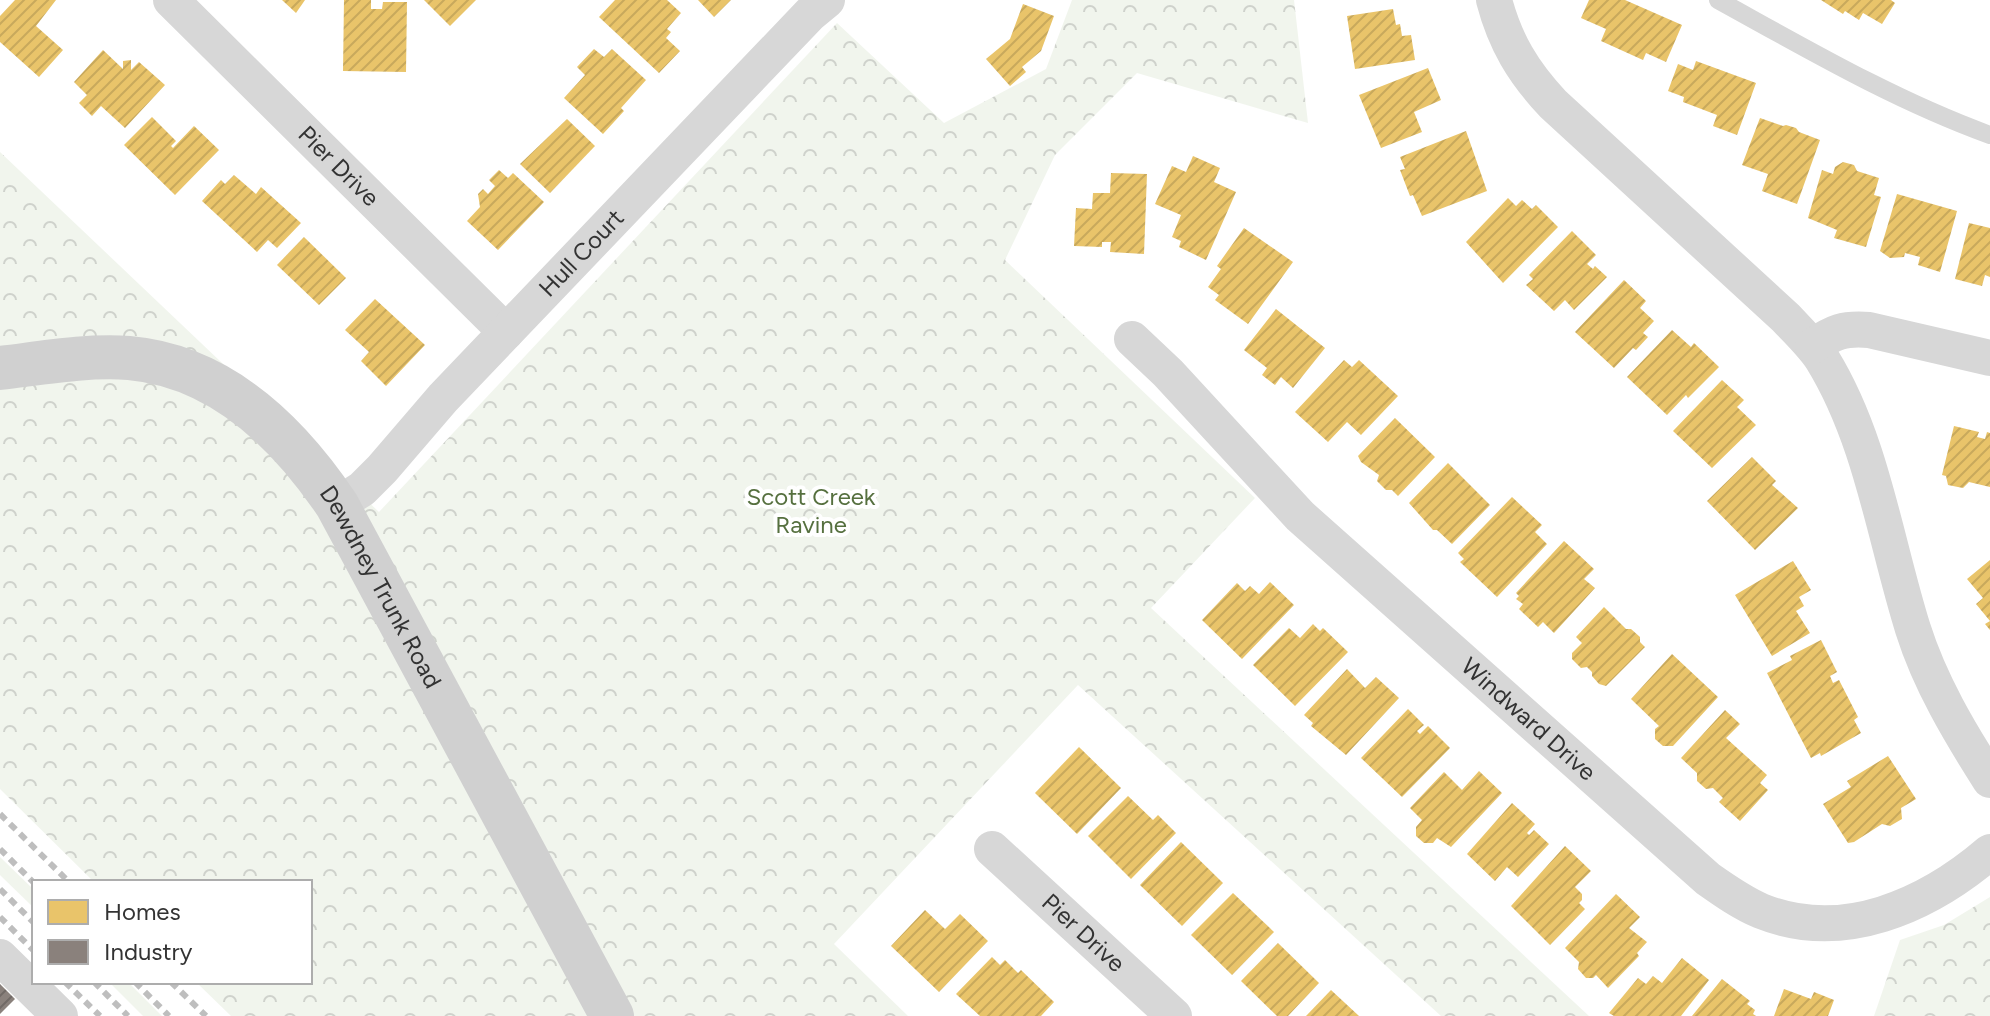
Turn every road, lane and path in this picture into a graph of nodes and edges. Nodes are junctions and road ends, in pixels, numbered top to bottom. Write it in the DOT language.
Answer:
graph roads {
  1 [pos="171,0"];
  2 [pos="827,0"];
  3 [pos="1494,0"];
  4 [pos="1718,0"];
  5 [pos="1990,135"];
  6 [pos="506,332"];
  7 [pos="1132,339"];
  8 [pos="1813,346"];
  9 [pos="1990,358"];
  10 [pos="0,368"];
  11 [pos="337,505"];
  12 [pos="1990,780"];
  13 [pos="992,849"];
  14 [pos="1990,852"];
  15 [pos="0,957"];
  16 [pos="60,1016"];
  17 [pos="612,1016"];
  18 [pos="1174,1016"];
  1 -- 6 [label="street, Pier Drive"];
  2 -- 6 [label="street, Hull Court"];
  3 -- 8 [label="street"];
  4 -- 5 [label="lane"];
  6 -- 11 [label="street, Hull Court"];
  7 -- 14 [label="street, Windward Drive"];
  8 -- 9 [label="street"];
  8 -- 12 [label="street"];
  10 -- 11 [label="main road, Dewdney Trunk Road"];
  11 -- 17 [label="main road, Dewdney Trunk Road"];
  13 -- 18 [label="street, Pier Drive"];
  15 -- 16 [label="street"];
}
